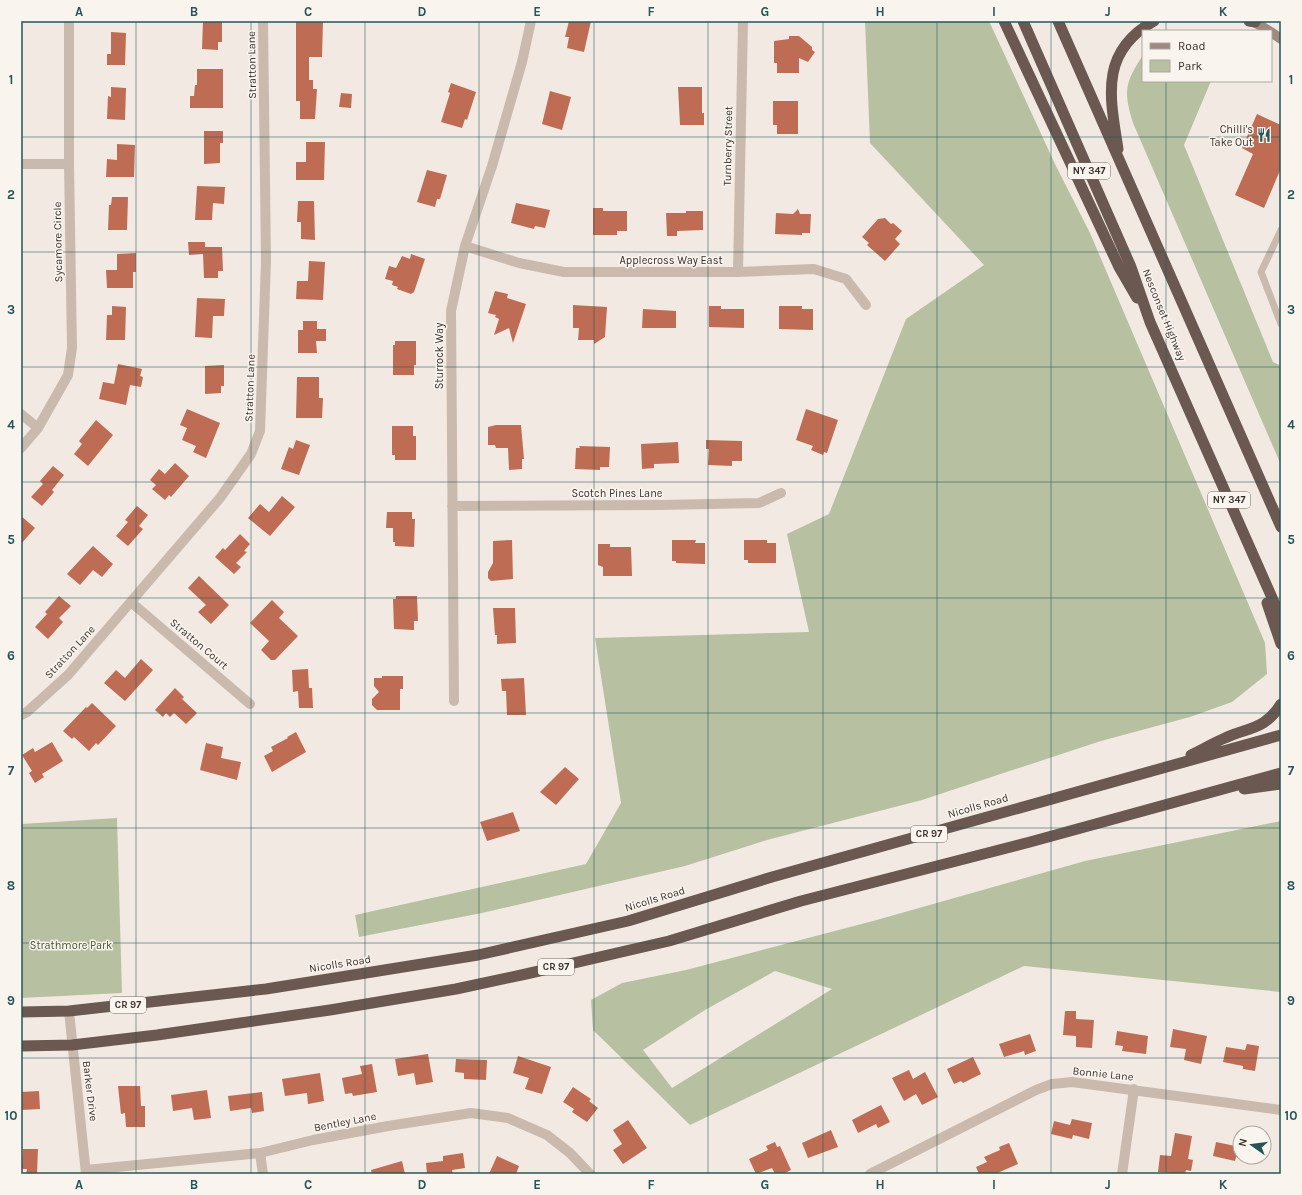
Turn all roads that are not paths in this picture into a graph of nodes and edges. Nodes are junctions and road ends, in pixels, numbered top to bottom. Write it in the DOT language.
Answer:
graph roads {
  1 [pos="68,21"];
  2 [pos="263,21"];
  3 [pos="531,21"];
  4 [pos="743,21"];
  5 [pos="1004,21"];
  6 [pos="1022,21"];
  7 [pos="1058,21"];
  8 [pos="1154,21"];
  9 [pos="1252,21"];
  10 [pos="1267,30"];
  11 [pos="1272,33"];
  12 [pos="1281,39"];
  13 [pos="21,164"];
  14 [pos="69,164"];
  15 [pos="1121,165"];
  16 [pos="1281,230"];
  17 [pos="465,246"];
  18 [pos="738,272"];
  19 [pos="866,305"];
  20 [pos="1150,322"];
  21 [pos="1281,324"];
  22 [pos="21,414"];
  23 [pos="38,428"];
  24 [pos="21,448"];
  25 [pos="781,494"];
  26 [pos="452,506"];
  27 [pos="1281,527"];
  28 [pos="1247,540"];
  29 [pos="132,603"];
  30 [pos="1281,618"];
  31 [pos="1281,644"];
  32 [pos="454,701"];
  33 [pos="250,704"];
  34 [pos="1281,704"];
  35 [pos="21,715"];
  36 [pos="1281,735"];
  37 [pos="1167,767"];
  38 [pos="1281,773"];
  39 [pos="1281,784"];
  40 [pos="1208,793"];
  41 [pos="69,1011"];
  42 [pos="21,1012"];
  43 [pos="72,1045"];
  44 [pos="21,1046"];
  45 [pos="1134,1089"];
  46 [pos="1281,1110"];
  47 [pos="260,1153"];
  48 [pos="86,1172"];
  49 [pos="263,1174"];
  50 [pos="590,1174"];
  51 [pos="870,1174"];
  52 [pos="1122,1174"];
  1 -- 14 [label="street, Sycamore Circle"];
  2 -- 29 [label="street, Stratton Lane"];
  3 -- 17 [label="street, Sturrock Way"];
  4 -- 18 [label="street, Turnberry Street"];
  5 -- 20 [label="highway"];
  6 -- 20 [label="highway, Nesconset Highway / NY 347"];
  7 -- 15 [label="highway, Nesconset Highway / NY 347"];
  8 -- 15 [label="highway"];
  9 -- 10 [label="main road"];
  11 -- 12 [label="main road"];
  13 -- 14 [label="street"];
  14 -- 23 [label="street, Sycamore Circle"];
  15 -- 27 [label="highway, Nesconset Highway / NY 347"];
  16 -- 21 [label="lane"];
  17 -- 18 [label="street, Applecross Way East"];
  17 -- 26 [label="street, Sturrock Way"];
  18 -- 19 [label="street, Applecross Way East"];
  20 -- 28 [label="highway, Nesconset Highway / NY 347"];
  22 -- 23 [label="street"];
  23 -- 24 [label="street, Sycamore Circle"];
  25 -- 26 [label="street, Scotch Pines Lane"];
  26 -- 32 [label="street, Sturrock Way"];
  28 -- 30 [label="highway, Nesconset Highway / NY 347"];
  28 -- 31 [label="highway"];
  29 -- 33 [label="street, Stratton Court"];
  29 -- 35 [label="street, Stratton Lane"];
  34 -- 37 [label="highway"];
  36 -- 37 [label="highway, Nicolls Road / CR 97"];
  37 -- 41 [label="highway, Nicolls Road / CR 97"];
  38 -- 40 [label="highway, CR 97"];
  39 -- 40 [label="highway"];
  40 -- 43 [label="highway, CR 97"];
  41 -- 42 [label="highway, Nicolls Road / CR 97"];
  41 -- 43 [label="street, Barker Drive"];
  43 -- 44 [label="highway, CR 97"];
  43 -- 48 [label="street, Barker Drive"];
  45 -- 46 [label="street, Bonnie Lane"];
  45 -- 51 [label="street, Bonnie Lane"];
  45 -- 52 [label="street"];
  47 -- 48 [label="street, Bentley Lane"];
  47 -- 49 [label="street"];
  47 -- 50 [label="street, Bentley Lane"];
}
